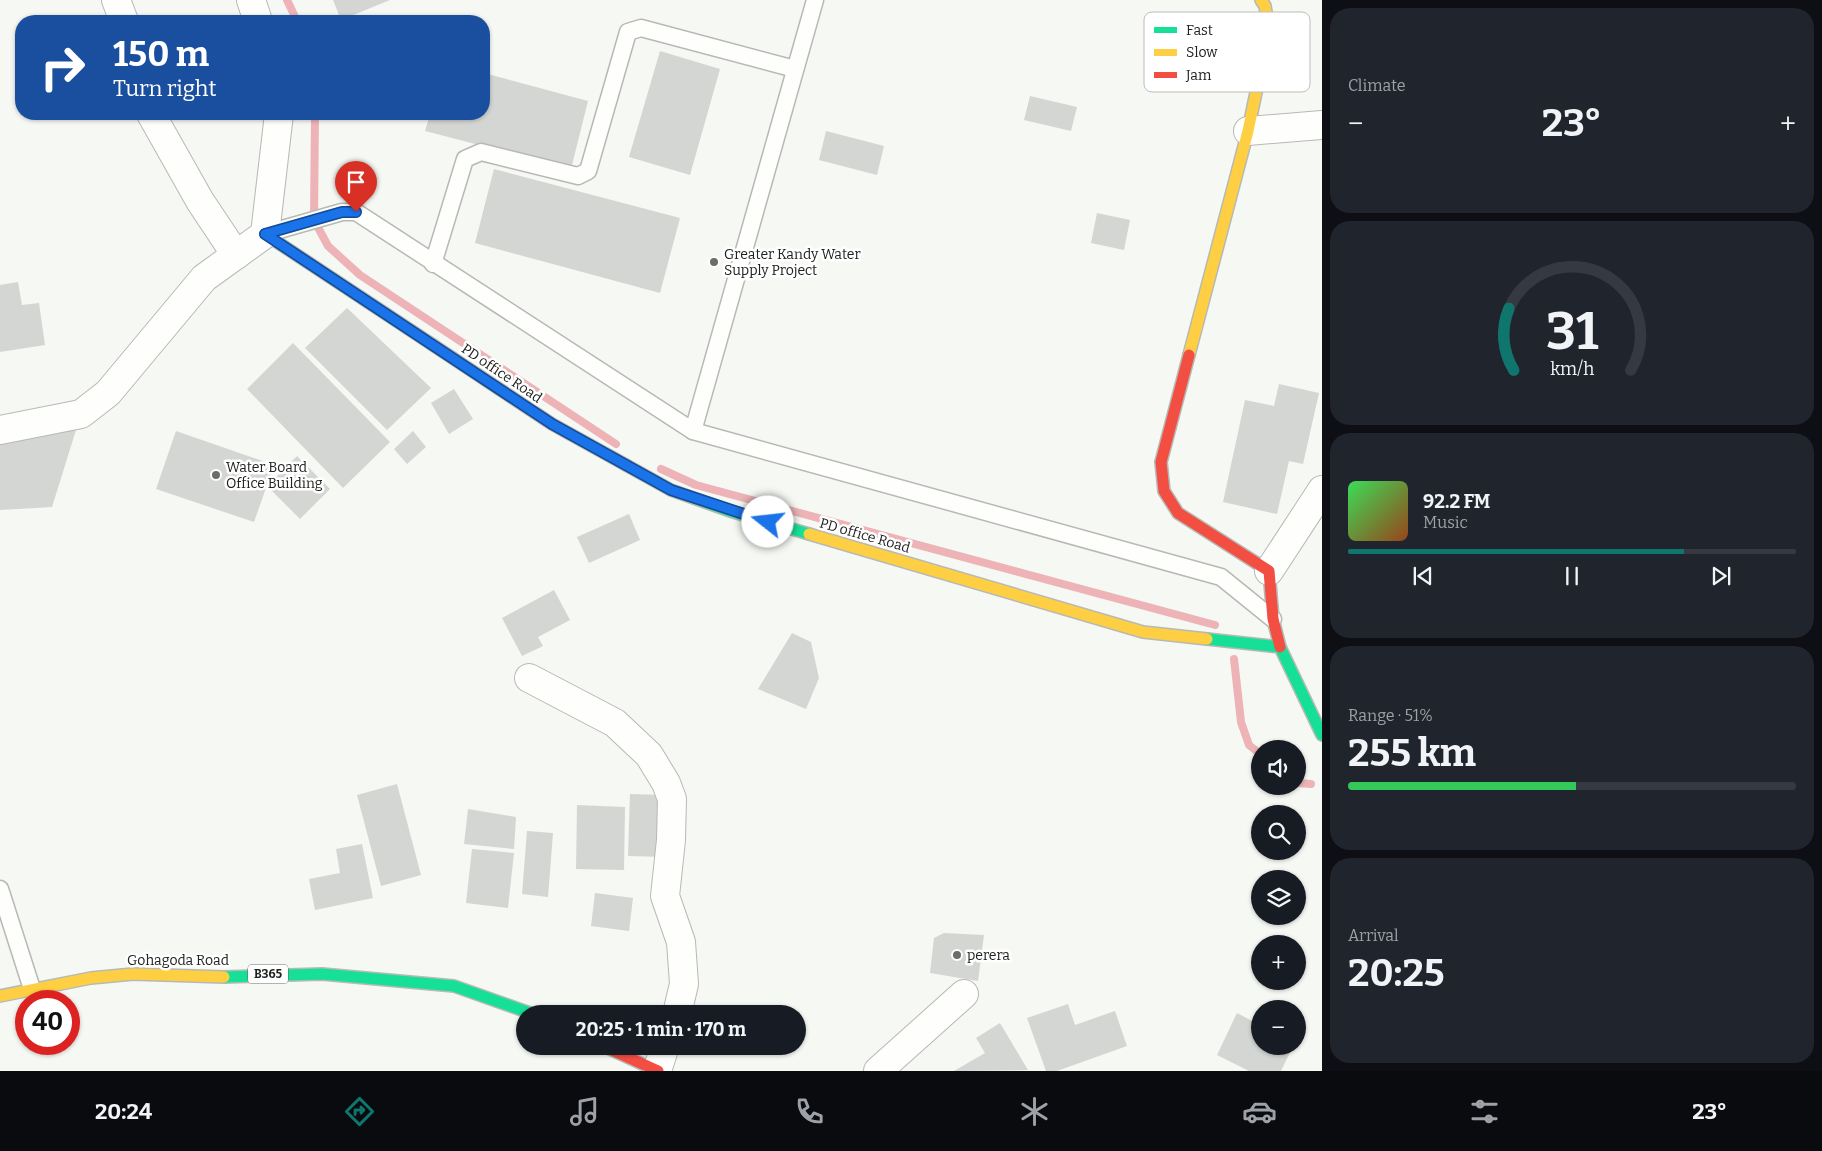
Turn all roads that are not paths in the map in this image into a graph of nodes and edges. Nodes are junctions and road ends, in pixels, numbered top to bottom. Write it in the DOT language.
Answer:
graph roads {
  1 [pos="116,0"];
  2 [pos="252,0"];
  3 [pos="815,0"];
  4 [pos="1261,0"];
  5 [pos="1266,12"];
  6 [pos="122,15"];
  7 [pos="256,15"];
  8 [pos="795,69"];
  9 [pos="1256,92"];
  10 [pos="154,120"];
  11 [pos="278,120"];
  12 [pos="1322,125"];
  13 [pos="1248,132"];
  14 [pos="265,234"];
  15 [pos="236,256"];
  16 [pos="433,264"];
  17 [pos="0,430"];
  18 [pos="693,431"];
  19 [pos="1322,490"];
  20 [pos="1269,571"];
  21 [pos="1273,618"];
  22 [pos="1280,647"];
  23 [pos="529,678"];
  24 [pos="1322,735"];
  25 [pos="0,889"];
  26 [pos="32,989"];
  27 [pos="964,994"];
  28 [pos="0,996"];
  29 [pos="679,1005"];
  30 [pos="516,1008"];
  31 [pos="622,1055"];
  32 [pos="663,1055"];
  33 [pos="657,1071"];
  34 [pos="878,1071"];
  1 -- 6 [label="street"];
  2 -- 7 [label="street"];
  3 -- 8 [label="lane"];
  4 -- 5 [label="street"];
  8 -- 16 [label="lane"];
  8 -- 18 [label="lane"];
  9 -- 13 [label="street"];
  10 -- 15 [label="street"];
  11 -- 14 [label="street"];
  12 -- 13 [label="street"];
  13 -- 20 [label="street"];
  14 -- 15 [label="street"];
  14 -- 16 [label="lane"];
  14 -- 22 [label="street, PD office Road"];
  15 -- 17 [label="street"];
  16 -- 18 [label="lane"];
  18 -- 21 [label="lane"];
  19 -- 20 [label="street"];
  20 -- 21 [label="street"];
  21 -- 22 [label="street"];
  22 -- 24 [label="street"];
  23 -- 29 [label="street"];
  25 -- 26 [label="lane"];
  26 -- 28 [label="street, Gohagoda Road / B365"];
  26 -- 30 [label="street, Gohagoda Road / B365"];
  27 -- 34 [label="street"];
  31 -- 33 [label="street"];
  32 -- 33 [label="street"];
}
